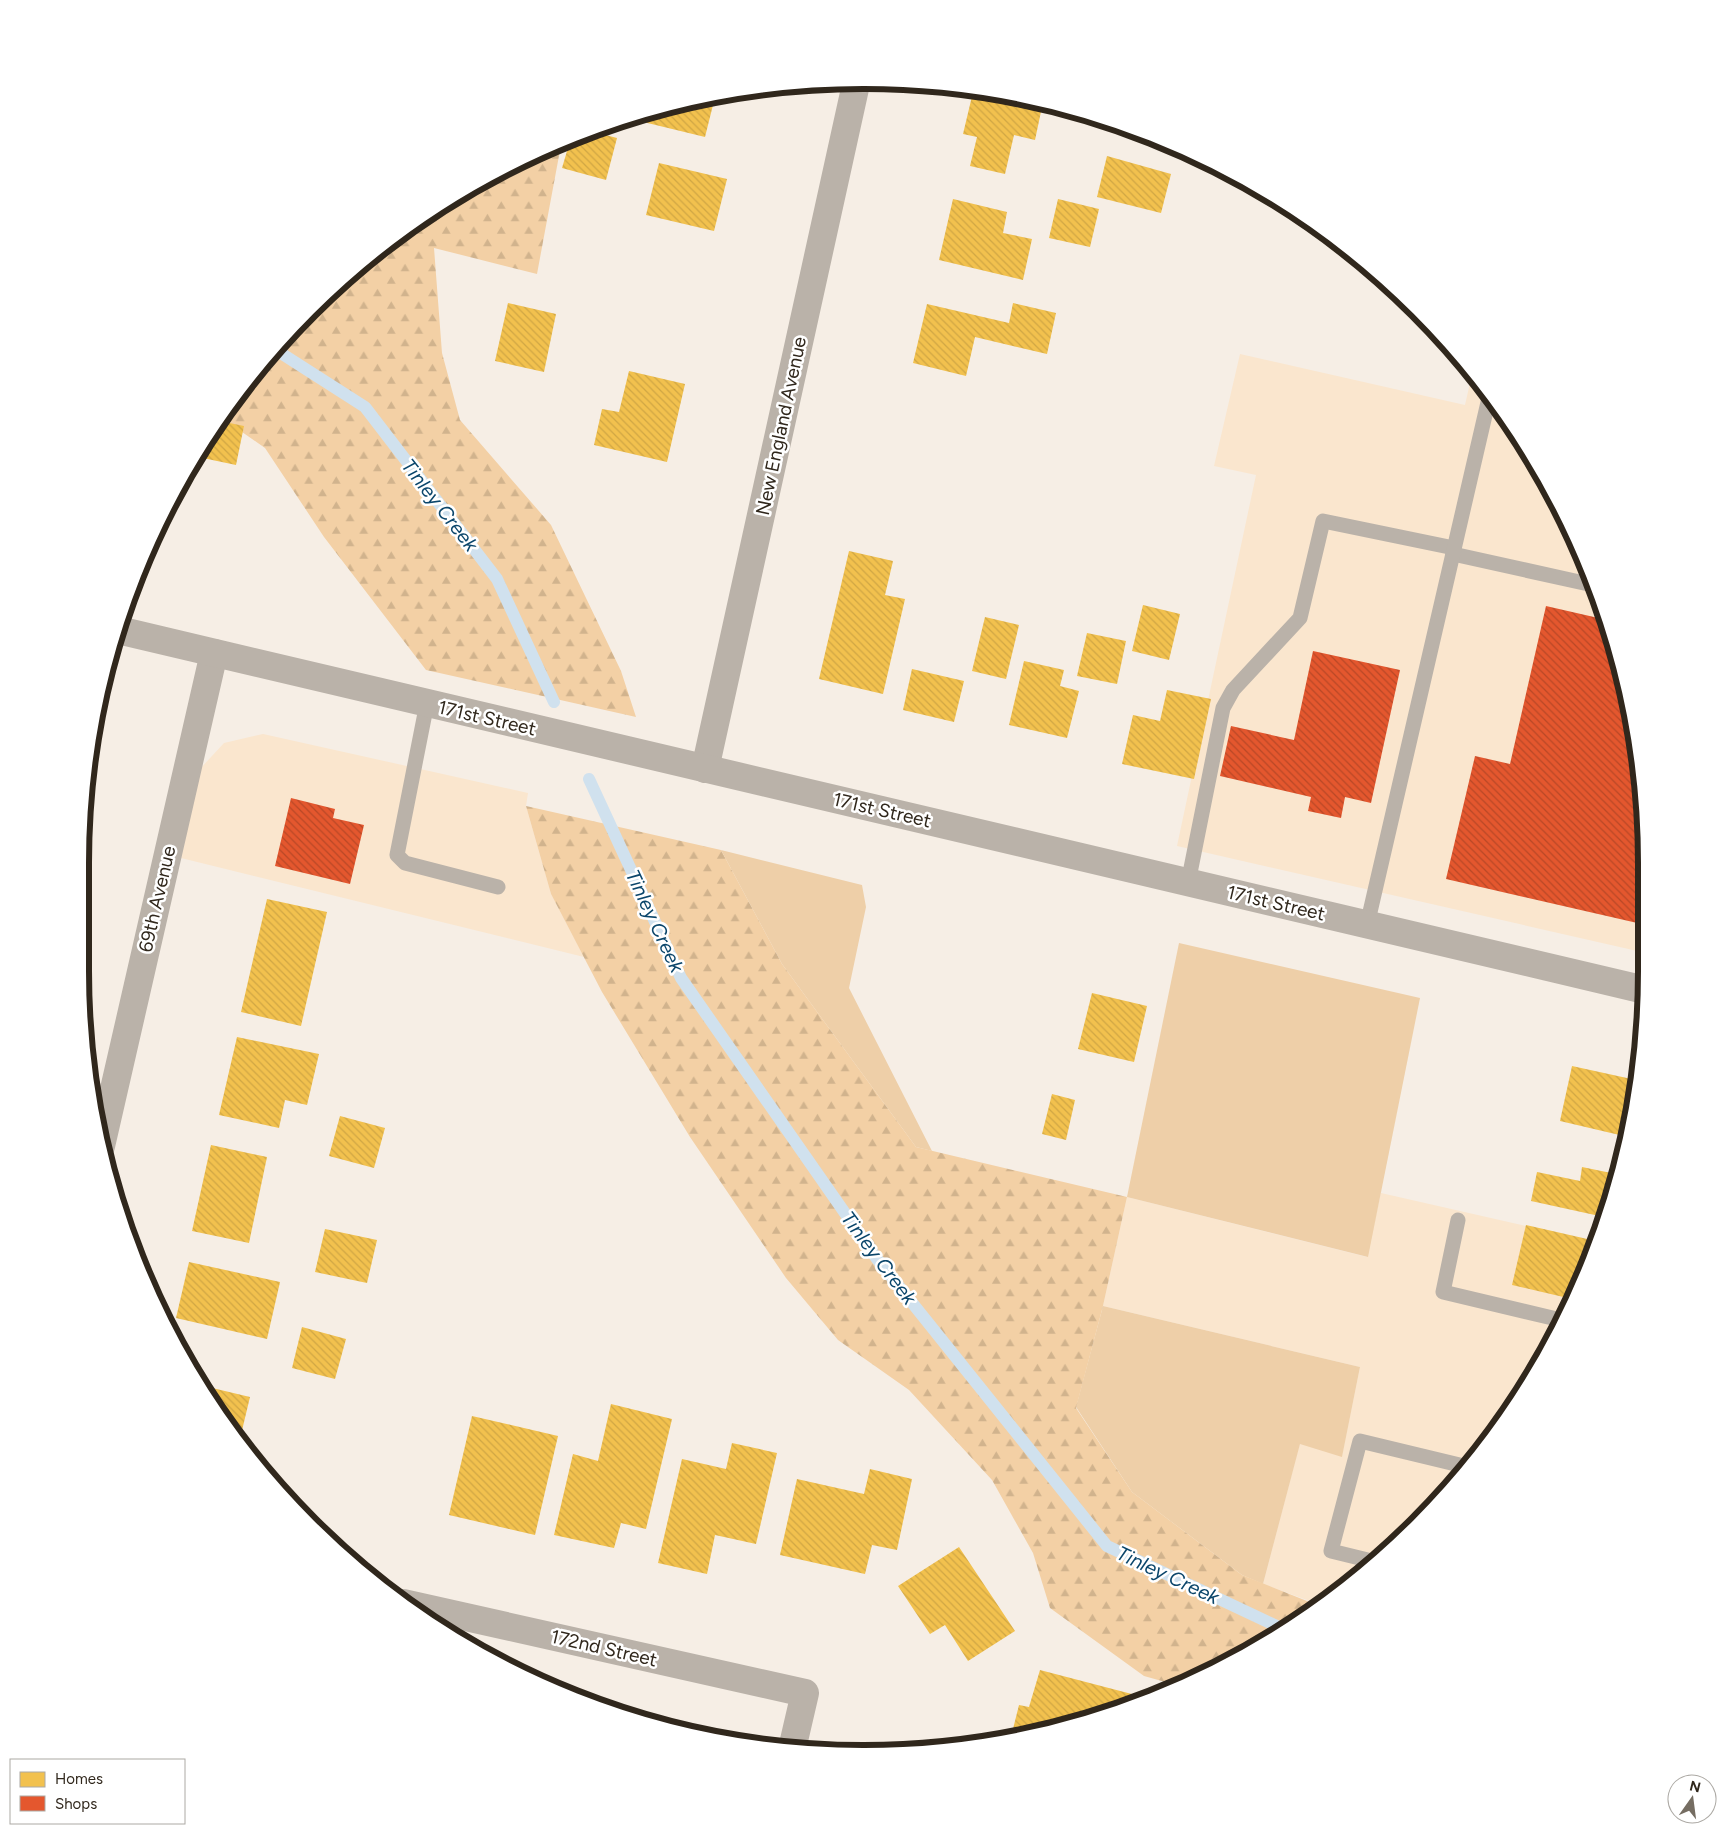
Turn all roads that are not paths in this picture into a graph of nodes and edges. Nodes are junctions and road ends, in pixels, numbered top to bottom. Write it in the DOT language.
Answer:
graph roads {
  1 [pos="855,89"];
  2 [pos="1488,406"];
  3 [pos="1454,551"];
  4 [pos="1585,583"];
  5 [pos="125,632"];
  6 [pos="214,653"];
  7 [pos="427,703"];
  8 [pos="705,769"];
  9 [pos="1188,883"];
  10 [pos="498,887"];
  11 [pos="1367,925"];
  12 [pos="1638,988"];
  13 [pos="105,1128"];
  14 [pos="1458,1220"];
  15 [pos="1555,1319"];
  16 [pos="1459,1465"];
  17 [pos="1366,1560"];
  18 [pos="423,1607"];
  19 [pos="794,1742"];
  1 -- 8 [label="street, New England Avenue"];
  2 -- 3 [label="lane"];
  3 -- 4 [label="lane"];
  3 -- 9 [label="lane"];
  3 -- 11 [label="lane"];
  5 -- 6 [label="street, 171st Street"];
  6 -- 7 [label="street, 171st Street"];
  6 -- 13 [label="street, 69th Avenue"];
  7 -- 8 [label="street, 171st Street"];
  7 -- 10 [label="lane"];
  8 -- 9 [label="street, 171st Street"];
  9 -- 11 [label="street, 171st Street"];
  11 -- 12 [label="street, 171st Street"];
  14 -- 15 [label="lane"];
  16 -- 17 [label="lane"];
  18 -- 19 [label="street, 172nd Street"];
}
